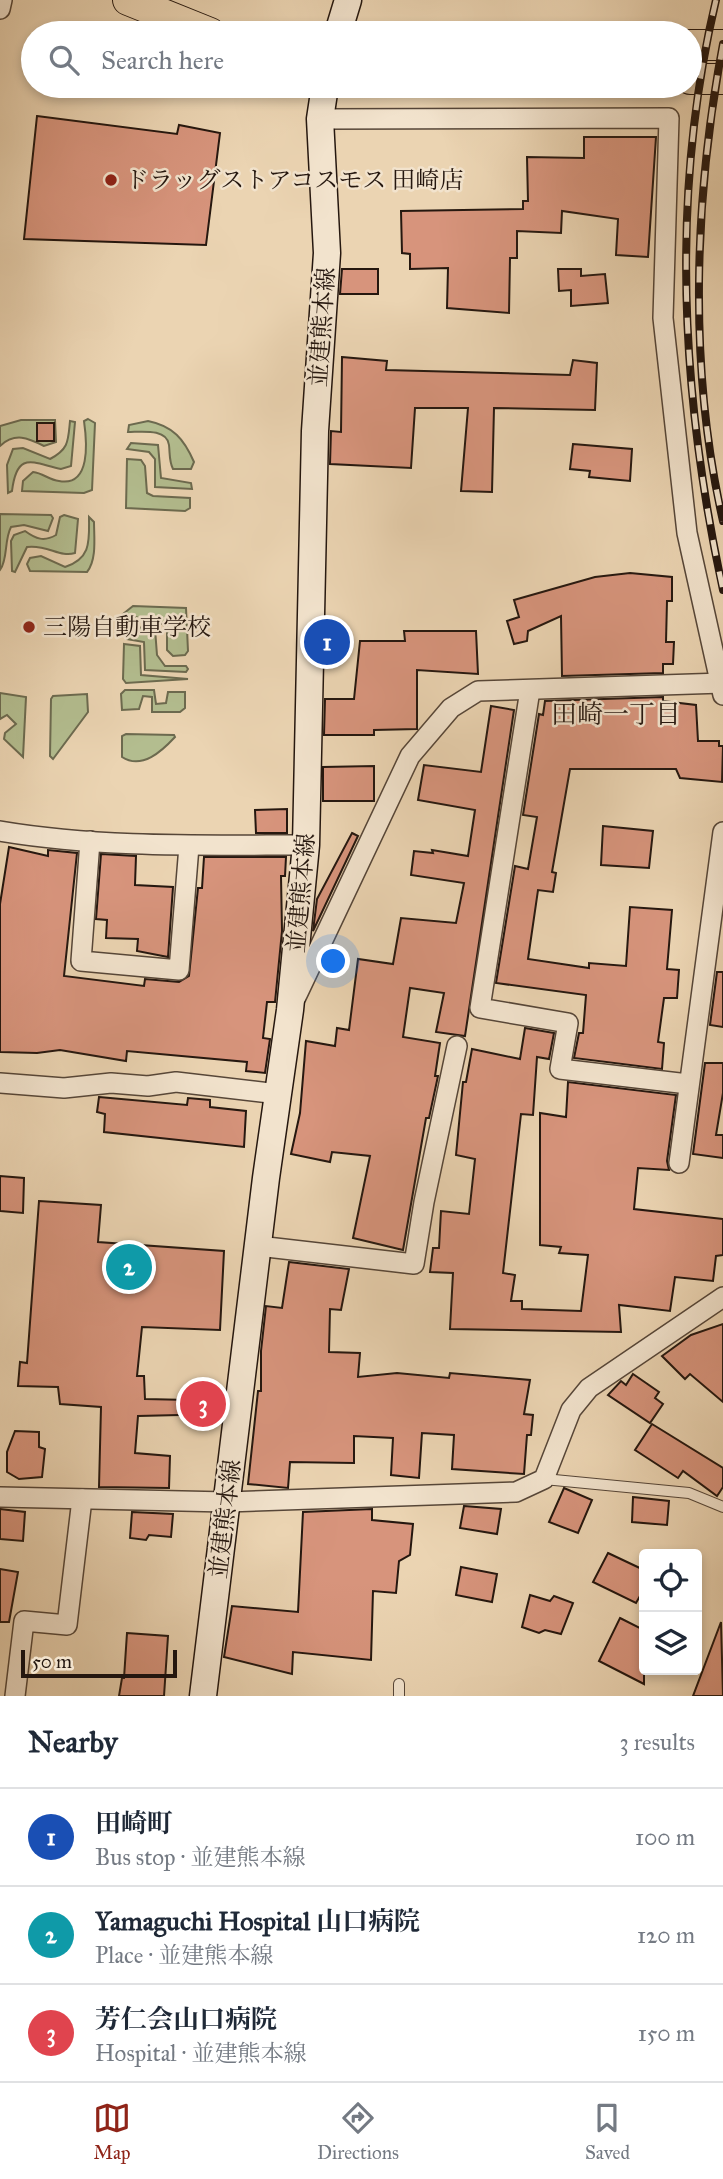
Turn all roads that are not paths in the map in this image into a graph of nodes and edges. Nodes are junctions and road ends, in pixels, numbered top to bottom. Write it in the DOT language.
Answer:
graph roads {
  1 [pos="2,0"];
  2 [pos="128,0"];
  3 [pos="348,0"];
  4 [pos="0,9"];
  5 [pos="181,21"];
  6 [pos="342,21"];
  7 [pos="702,45"];
  8 [pos="723,45"];
  9 [pos="702,79"];
  10 [pos="723,79"];
  11 [pos="323,98"];
  12 [pos="320,119"];
  13 [pos="722,687"];
  14 [pos="530,690"];
  15 [pos="0,831"];
  16 [pos="723,832"];
  17 [pos="90,841"];
  18 [pos="306,845"];
  19 [pos="189,846"];
  20 [pos="290,1010"];
  21 [pos="457,1046"];
  22 [pos="0,1083"];
  23 [pos="688,1084"];
  24 [pos="278,1094"];
  25 [pos="679,1163"];
  26 [pos="258,1246"];
  27 [pos="723,1297"];
  28 [pos="544,1479"];
  29 [pos="0,1497"];
  30 [pos="82,1499"];
  31 [pos="227,1502"];
  32 [pos="723,1507"];
  33 [pos="399,1684"];
  34 [pos="15,1696"];
  35 [pos="203,1696"];
  36 [pos="399,1696"];
  1 -- 4 [label="street"];
  2 -- 5 [label="main road"];
  3 -- 6 [label="main road"];
  7 -- 8 [label="main road"];
  9 -- 10 [label="main road"];
  11 -- 12 [label="main road, 並建熊本線"];
  12 -- 13 [label="street"];
  12 -- 18 [label="main road, 並建熊本線"];
  13 -- 14 [label="street"];
  14 -- 20 [label="street"];
  14 -- 23 [label="street"];
  15 -- 17 [label="street"];
  16 -- 23 [label="street"];
  17 -- 19 [label="street"];
  17 -- 19 [label="street"];
  18 -- 19 [label="street"];
  18 -- 20 [label="main road, 並建熊本線"];
  20 -- 24 [label="main road, 並建熊本線"];
  21 -- 26 [label="street"];
  22 -- 24 [label="street"];
  23 -- 25 [label="street"];
  24 -- 26 [label="main road, 並建熊本線"];
  26 -- 31 [label="main road, 並建熊本線"];
  27 -- 28 [label="street"];
  28 -- 31 [label="street"];
  28 -- 32 [label="lane"];
  29 -- 30 [label="street"];
  30 -- 31 [label="street"];
  30 -- 34 [label="street"];
  31 -- 35 [label="main road, 並建熊本線"];
  33 -- 36 [label="lane"];
}
